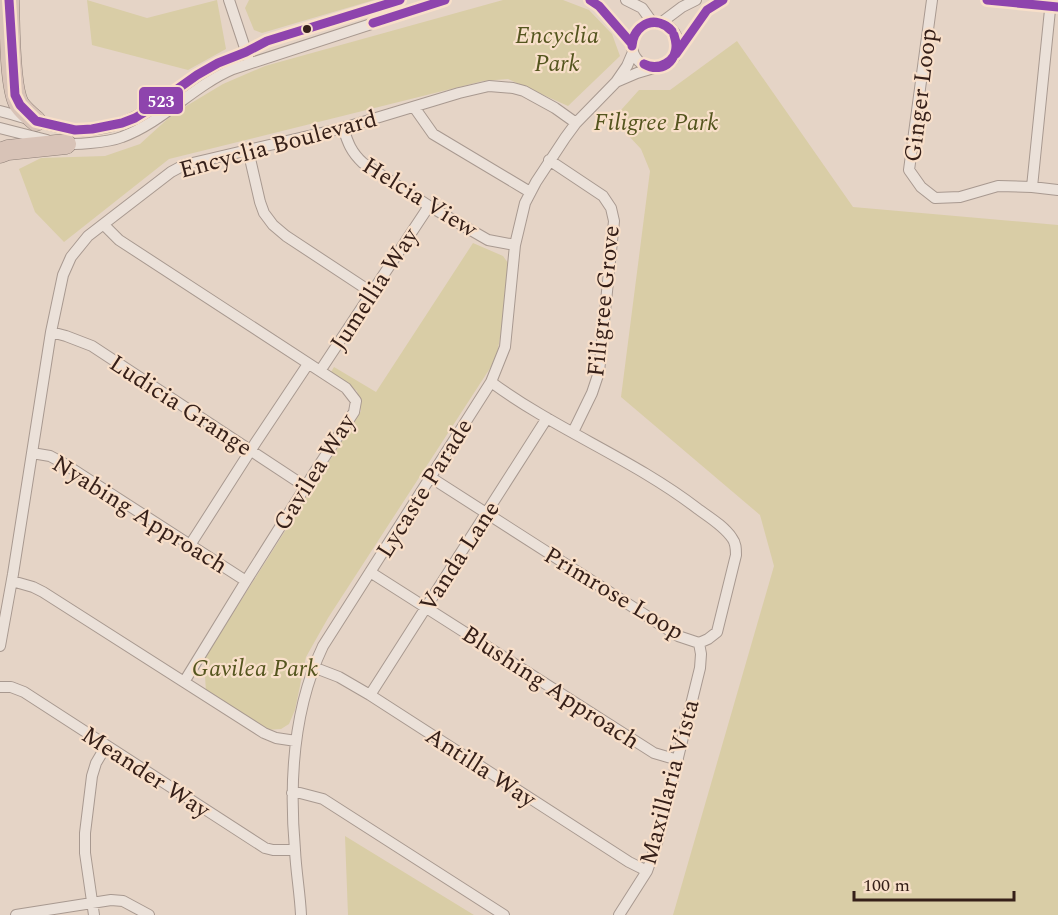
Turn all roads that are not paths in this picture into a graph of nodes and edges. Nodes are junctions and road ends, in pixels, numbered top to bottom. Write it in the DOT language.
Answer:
graph roads {
  1 [pos="8,0"];
  2 [pos="229,0"];
  3 [pos="400,0"];
  4 [pos="445,0"];
  5 [pos="590,0"];
  6 [pos="626,0"];
  7 [pos="696,0"];
  8 [pos="723,0"];
  9 [pos="932,0"];
  10 [pos="987,0"];
  11 [pos="1053,4"];
  12 [pos="657,22"];
  13 [pos="0,38"];
  14 [pos="632,48"];
  15 [pos="246,52"];
  16 [pos="676,54"];
  17 [pos="250,63"];
  18 [pos="657,68"];
  19 [pos="616,82"];
  20 [pos="414,107"];
  21 [pos="0,111"];
  22 [pos="36,121"];
  23 [pos="576,123"];
  24 [pos="0,128"];
  25 [pos="343,128"];
  26 [pos="66,144"];
  27 [pos="248,150"];
  28 [pos="0,153"];
  29 [pos="549,160"];
  30 [pos="1032,187"];
  31 [pos="1058,190"];
  32 [pos="530,192"];
  33 [pos="429,206"];
  34 [pos="104,225"];
  35 [pos="515,244"];
  36 [pos="371,292"];
  37 [pos="51,333"];
  38 [pos="308,364"];
  39 [pos="320,371"];
  40 [pos="491,382"];
  41 [pos="547,418"];
  42 [pos="573,432"];
  43 [pos="251,451"];
  44 [pos="32,453"];
  45 [pos="430,477"];
  46 [pos="306,487"];
  47 [pos="486,514"];
  48 [pos="190,544"];
  49 [pos="370,572"];
  50 [pos="12,581"];
  51 [pos="246,581"];
  52 [pos="426,607"];
  53 [pos="699,643"];
  54 [pos="0,646"];
  55 [pos="313,667"];
  56 [pos="184,682"];
  57 [pos="0,686"];
  58 [pos="370,695"];
  59 [pos="296,741"];
  60 [pos="106,746"];
  61 [pos="678,760"];
  62 [pos="292,792"];
  63 [pos="295,850"];
  64 [pos="647,871"];
  65 [pos="92,903"];
  66 [pos="16,915"];
  67 [pos="94,915"];
  68 [pos="149,915"];
  69 [pos="301,915"];
  70 [pos="504,915"];
  71 [pos="619,915"];
  1 -- 13 [label="highway"];
  1 -- 22 [label="highway"];
  2 -- 15 [label="street"];
  3 -- 15 [label="street"];
  4 -- 17 [label="street"];
  5 -- 14 [label="street"];
  6 -- 12 [label="street"];
  7 -- 12 [label="street"];
  8 -- 16 [label="street"];
  9 -- 30 [label="street, Ginger Loop"];
  10 -- 11 [label="street"];
  11 -- 30 [label="street"];
  12 -- 14 [label="street"];
  12 -- 16 [label="street"];
  14 -- 18 [label="street"];
  14 -- 19 [label="street, Lycaste Parade"];
  15 -- 17 [label="street"];
  15 -- 22 [label="street"];
  16 -- 18 [label="street"];
  17 -- 26 [label="street"];
  18 -- 19 [label="street, Lycaste Parade"];
  19 -- 23 [label="street, Lycaste Parade"];
  20 -- 23 [label="street, Encyclia Boulevard"];
  20 -- 25 [label="street, Encyclia Boulevard"];
  20 -- 32 [label="street"];
  21 -- 22 [label="street"];
  23 -- 29 [label="street, Lycaste Parade"];
  24 -- 26 [label="street"];
  25 -- 27 [label="street, Encyclia Boulevard"];
  25 -- 33 [label="street, Helcia View"];
  26 -- 28 [label="highway"];
  27 -- 34 [label="street, Encyclia Boulevard"];
  27 -- 36 [label="street"];
  29 -- 32 [label="street, Lycaste Parade"];
  29 -- 42 [label="street, Filigree Grove"];
  30 -- 31 [label="street, Ginger Loop"];
  32 -- 35 [label="street, Lycaste Parade"];
  33 -- 35 [label="street, Helcia View"];
  33 -- 36 [label="street, Jumellia Way"];
  34 -- 37 [label="street, Encyclia Boulevard"];
  34 -- 38 [label="street, Gavilea Way"];
  35 -- 40 [label="street, Lycaste Parade"];
  36 -- 39 [label="street, Jumellia Way"];
  37 -- 43 [label="street, Ludicia Grange"];
  37 -- 44 [label="street, Encyclia Boulevard"];
  38 -- 39 [label="street, Gavilea Way"];
  38 -- 43 [label="street"];
  39 -- 46 [label="street, Gavilea Way"];
  40 -- 41 [label="street, Primrose Loop"];
  40 -- 45 [label="street, Lycaste Parade"];
  41 -- 42 [label="street, Primrose Loop"];
  41 -- 47 [label="street, Vanda Lane"];
  42 -- 53 [label="street, Primrose Loop"];
  43 -- 46 [label="street, Ludicia Grange"];
  43 -- 48 [label="street"];
  44 -- 48 [label="street, Nyabing Approach"];
  44 -- 50 [label="street, Encyclia Boulevard"];
  45 -- 47 [label="street, Primrose Loop"];
  45 -- 49 [label="street, Lycaste Parade"];
  46 -- 51 [label="street, Gavilea Way"];
  47 -- 52 [label="street, Vanda Lane"];
  47 -- 53 [label="street, Primrose Loop"];
  48 -- 51 [label="street, Nyabing Approach"];
  49 -- 52 [label="street, Blushing Approach"];
  49 -- 55 [label="street, Lycaste Parade"];
  50 -- 54 [label="street, Encyclia Boulevard"];
  50 -- 56 [label="street"];
  51 -- 56 [label="street, Gavilea Way"];
  52 -- 58 [label="street, Vanda Lane"];
  52 -- 61 [label="street, Blushing Approach"];
  53 -- 61 [label="street, Maxillaria Vista"];
  55 -- 58 [label="street, Antilla Way"];
  55 -- 59 [label="street, Lycaste Parade"];
  56 -- 59 [label="street"];
  57 -- 60 [label="street, Meander Way"];
  58 -- 64 [label="street, Antilla Way"];
  59 -- 62 [label="street, Lycaste Parade"];
  60 -- 63 [label="street, Meander Way"];
  60 -- 65 [label="street"];
  61 -- 64 [label="street, Maxillaria Vista"];
  62 -- 63 [label="street, Lycaste Parade"];
  62 -- 70 [label="street"];
  63 -- 69 [label="street, Lycaste Parade"];
  64 -- 71 [label="street, Maxillaria Vista"];
  65 -- 66 [label="street"];
  65 -- 67 [label="street"];
  65 -- 68 [label="street"];
}
